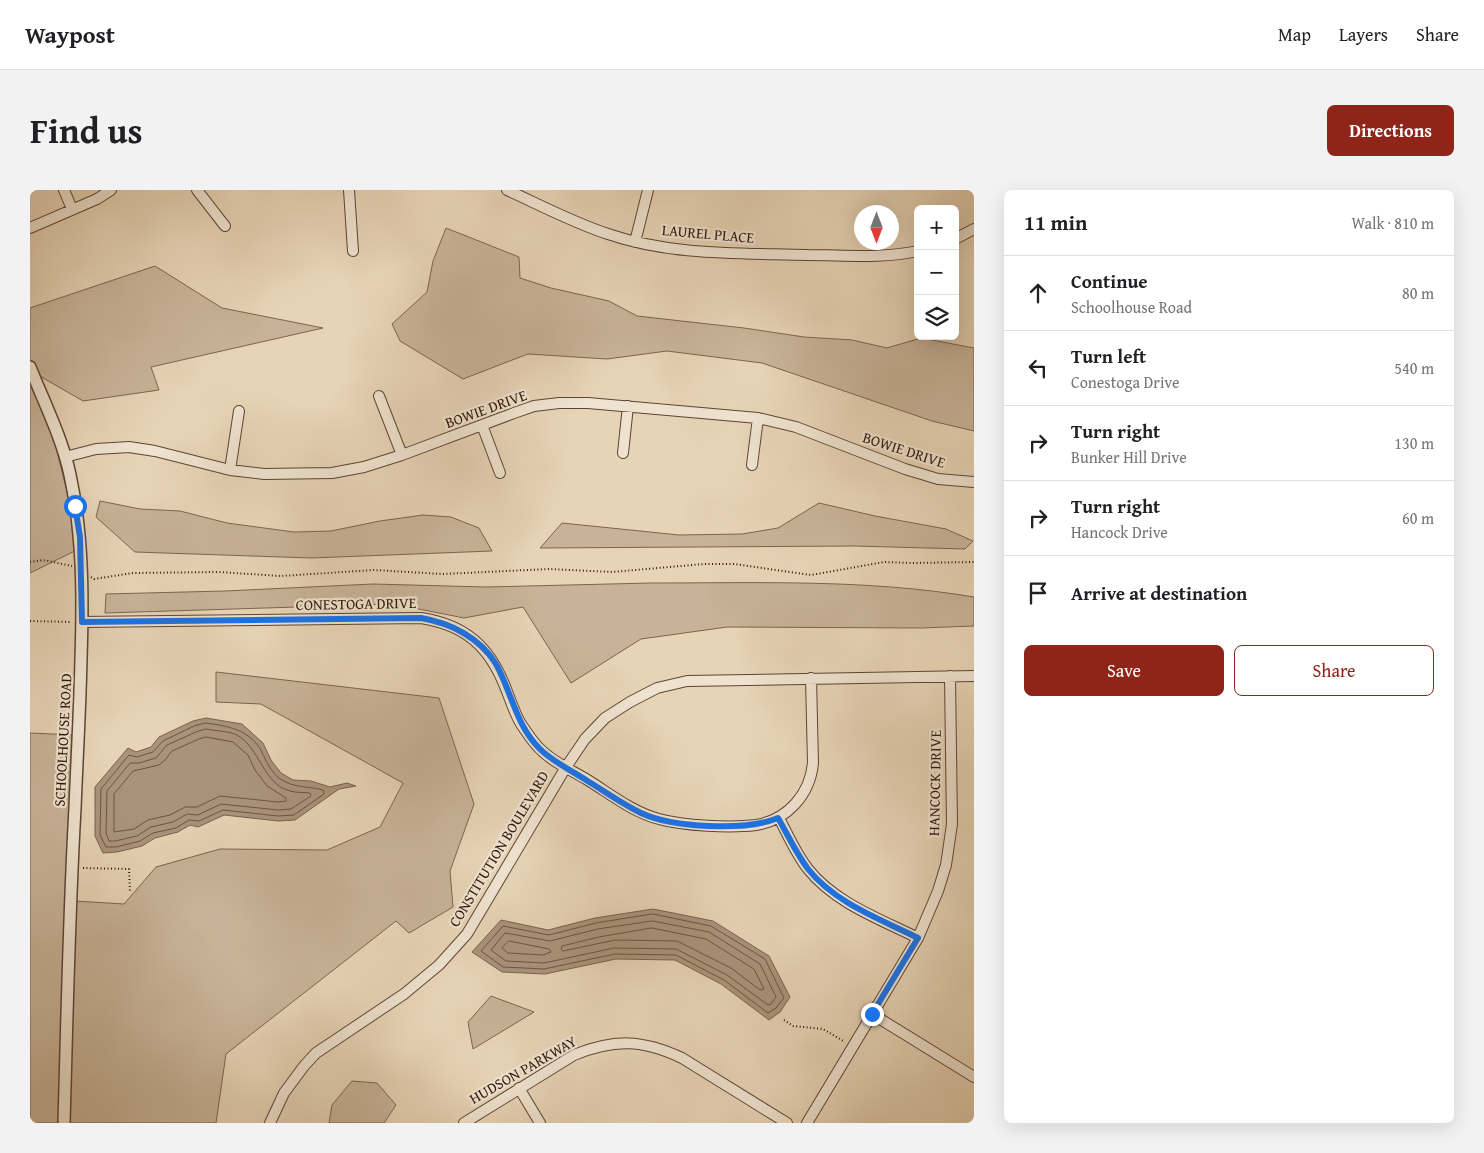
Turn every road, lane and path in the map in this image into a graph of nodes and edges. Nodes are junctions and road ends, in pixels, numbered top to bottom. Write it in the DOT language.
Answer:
graph roads {
  1 [pos="64,190"];
  2 [pos="111,190"];
  3 [pos="197,190"];
  4 [pos="349,190"];
  5 [pos="507,190"];
  6 [pos="648,190"];
  7 [pos="72,209"];
  8 [pos="225,226"];
  9 [pos="30,228"];
  10 [pos="974,229"];
  11 [pos="959,237"];
  12 [pos="635,242"];
  13 [pos="353,251"];
  14 [pos="914,254"];
  15 [pos="30,366"];
  16 [pos="379,396"];
  17 [pos="628,406"];
  18 [pos="239,411"];
  19 [pos="758,418"];
  20 [pos="482,425"];
  21 [pos="623,453"];
  22 [pos="402,455"];
  23 [pos="65,457"];
  24 [pos="752,465"];
  25 [pos="230,470"];
  26 [pos="500,473"];
  27 [pos="974,482"];
  28 [pos="30,562"];
  29 [pos="974,562"];
  30 [pos="82,572"];
  31 [pos="30,621"];
  32 [pos="82,622"];
  33 [pos="950,676"];
  34 [pos="974,676"];
  35 [pos="811,678"];
  36 [pos="566,767"];
  37 [pos="778,818"];
  38 [pos="73,867"];
  39 [pos="130,892"];
  40 [pos="918,938"];
  41 [pos="872,1014"];
  42 [pos="784,1020"];
  43 [pos="847,1044"];
  44 [pos="974,1077"];
  45 [pos="519,1088"];
  46 [pos="64,1123"];
  47 [pos="270,1123"];
  48 [pos="464,1123"];
  49 [pos="540,1123"];
  50 [pos="787,1123"];
  51 [pos="807,1123"];
  1 -- 7 [label="street"];
  2 -- 7 [label="street"];
  3 -- 8 [label="street"];
  4 -- 13 [label="street"];
  5 -- 12 [label="street, LAUREL PLACE"];
  6 -- 12 [label="street"];
  7 -- 9 [label="street"];
  10 -- 11 [label="street"];
  12 -- 14 [label="street, LAUREL PLACE"];
  15 -- 23 [label="street, SCHOOLHOUSE ROAD"];
  16 -- 22 [label="street"];
  17 -- 19 [label="street, BOWIE DRIVE"];
  17 -- 20 [label="street, BOWIE DRIVE"];
  17 -- 21 [label="street"];
  18 -- 25 [label="street"];
  19 -- 24 [label="street"];
  19 -- 27 [label="street, BOWIE DRIVE"];
  20 -- 22 [label="street, BOWIE DRIVE"];
  20 -- 26 [label="street"];
  22 -- 25 [label="street, BOWIE DRIVE"];
  23 -- 25 [label="street, BOWIE DRIVE"];
  23 -- 30 [label="street, SCHOOLHOUSE ROAD"];
  28 -- 30 [label="path"];
  29 -- 30 [label="path"];
  30 -- 32 [label="street, SCHOOLHOUSE ROAD"];
  31 -- 32 [label="path"];
  32 -- 36 [label="street, CONESTOGA DRIVE"];
  32 -- 38 [label="street, SCHOOLHOUSE ROAD"];
  33 -- 34 [label="street, CONSTITUTION BOULEVARD"];
  33 -- 35 [label="street, CONSTITUTION BOULEVARD"];
  33 -- 40 [label="street, HANCOCK DRIVE"];
  35 -- 36 [label="street, CONSTITUTION BOULEVARD"];
  35 -- 37 [label="street, CONESTOGA DRIVE"];
  36 -- 37 [label="street, CONESTOGA DRIVE"];
  36 -- 47 [label="street, CONSTITUTION BOULEVARD"];
  37 -- 40 [label="street"];
  38 -- 39 [label="path"];
  38 -- 46 [label="street, SCHOOLHOUSE ROAD"];
  40 -- 41 [label="street, HANCOCK DRIVE"];
  41 -- 44 [label="street"];
  41 -- 51 [label="street, HANCOCK DRIVE"];
  42 -- 43 [label="path"];
  45 -- 48 [label="street, HUDSON PARKWAY"];
  45 -- 49 [label="street"];
  45 -- 50 [label="street, HUDSON PARKWAY"];
}
